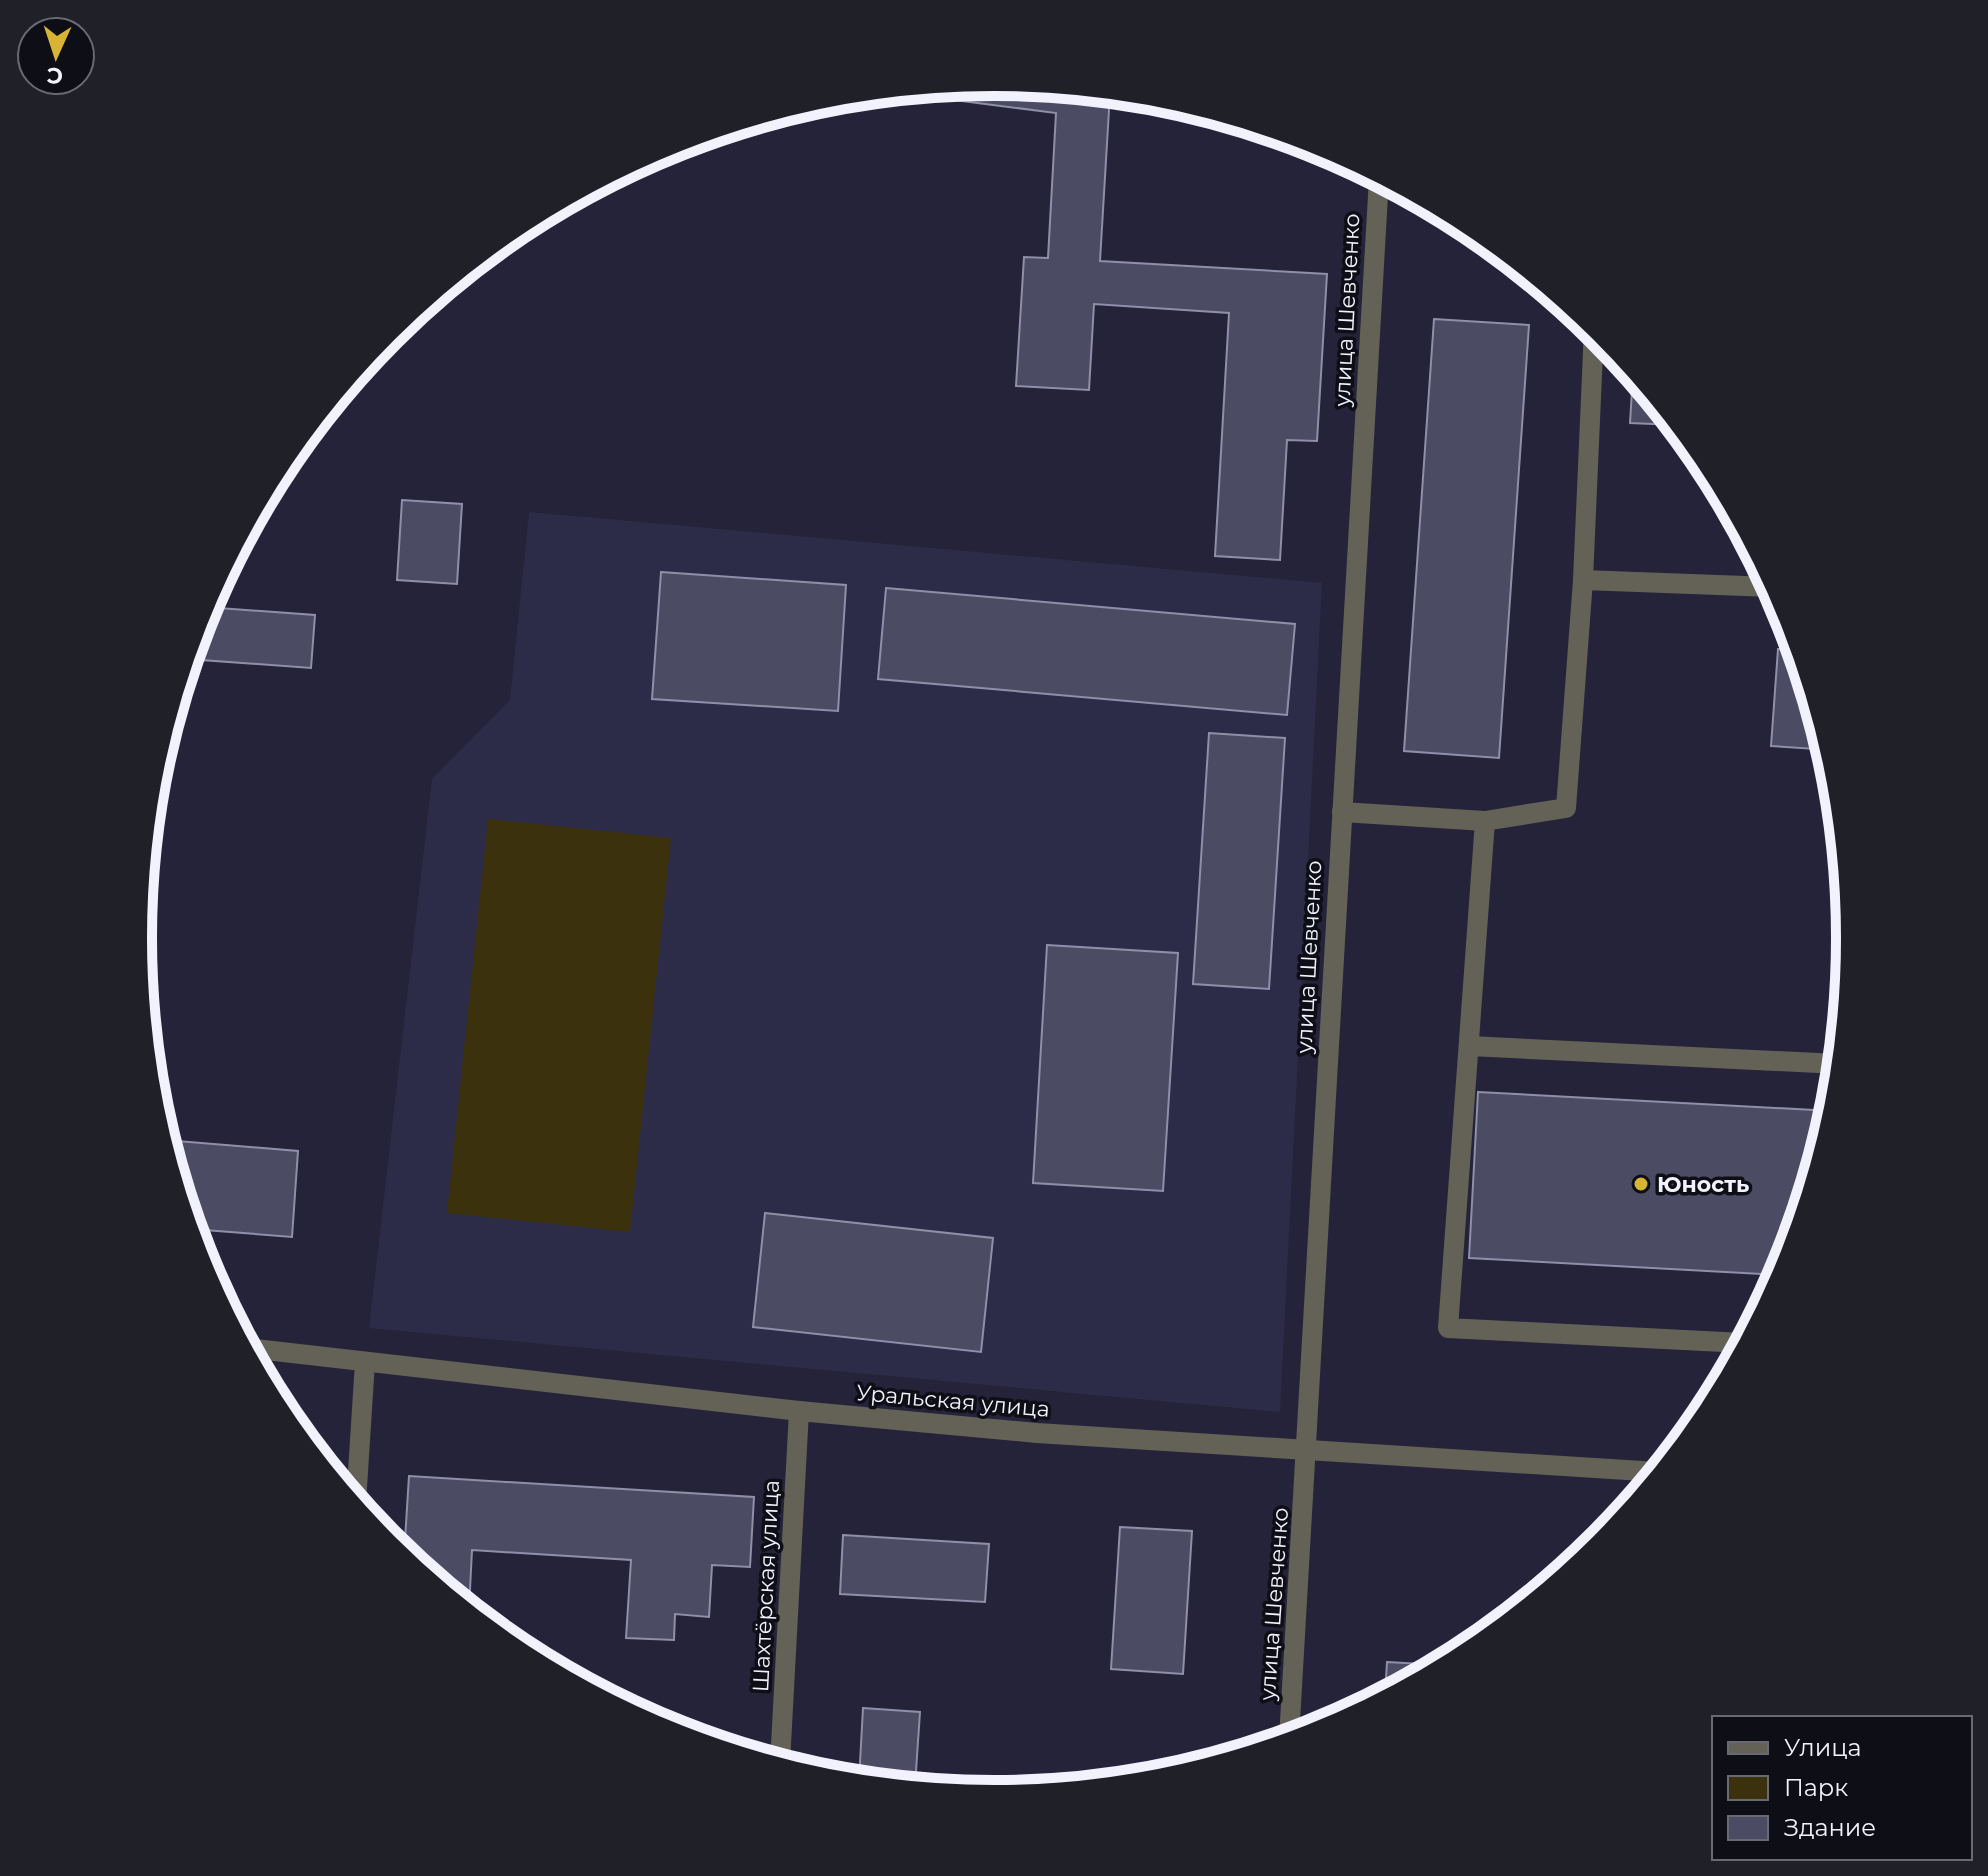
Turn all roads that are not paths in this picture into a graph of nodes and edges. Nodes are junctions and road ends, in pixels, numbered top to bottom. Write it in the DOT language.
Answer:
graph roads {
  1 [pos="1378,190"];
  2 [pos="1593,347"];
  3 [pos="1583,580"];
  4 [pos="1758,586"];
  5 [pos="1342,812"];
  6 [pos="1485,821"];
  7 [pos="1469,1046"];
  8 [pos="1826,1063"];
  9 [pos="1732,1342"];
  10 [pos="260,1350"];
  11 [pos="365,1362"];
  12 [pos="799,1411"];
  13 [pos="1307,1450"];
  14 [pos="1645,1471"];
  15 [pos="357,1488"];
  16 [pos="1290,1726"];
  17 [pos="781,1752"];
  1 -- 5 [label="street, улица Шевченко"];
  2 -- 3 [label="street"];
  3 -- 4 [label="street"];
  3 -- 6 [label="street"];
  5 -- 6 [label="street"];
  5 -- 13 [label="street, улица Шевченко"];
  6 -- 7 [label="street"];
  7 -- 8 [label="street"];
  7 -- 9 [label="street"];
  10 -- 11 [label="street, Уральская улица"];
  11 -- 12 [label="street, Уральская улица"];
  11 -- 15 [label="street"];
  12 -- 13 [label="street, Уральская улица"];
  12 -- 17 [label="street, Шахтёрская улица"];
  13 -- 14 [label="street, Уральская улица"];
  13 -- 16 [label="street, улица Шевченко"];
}
